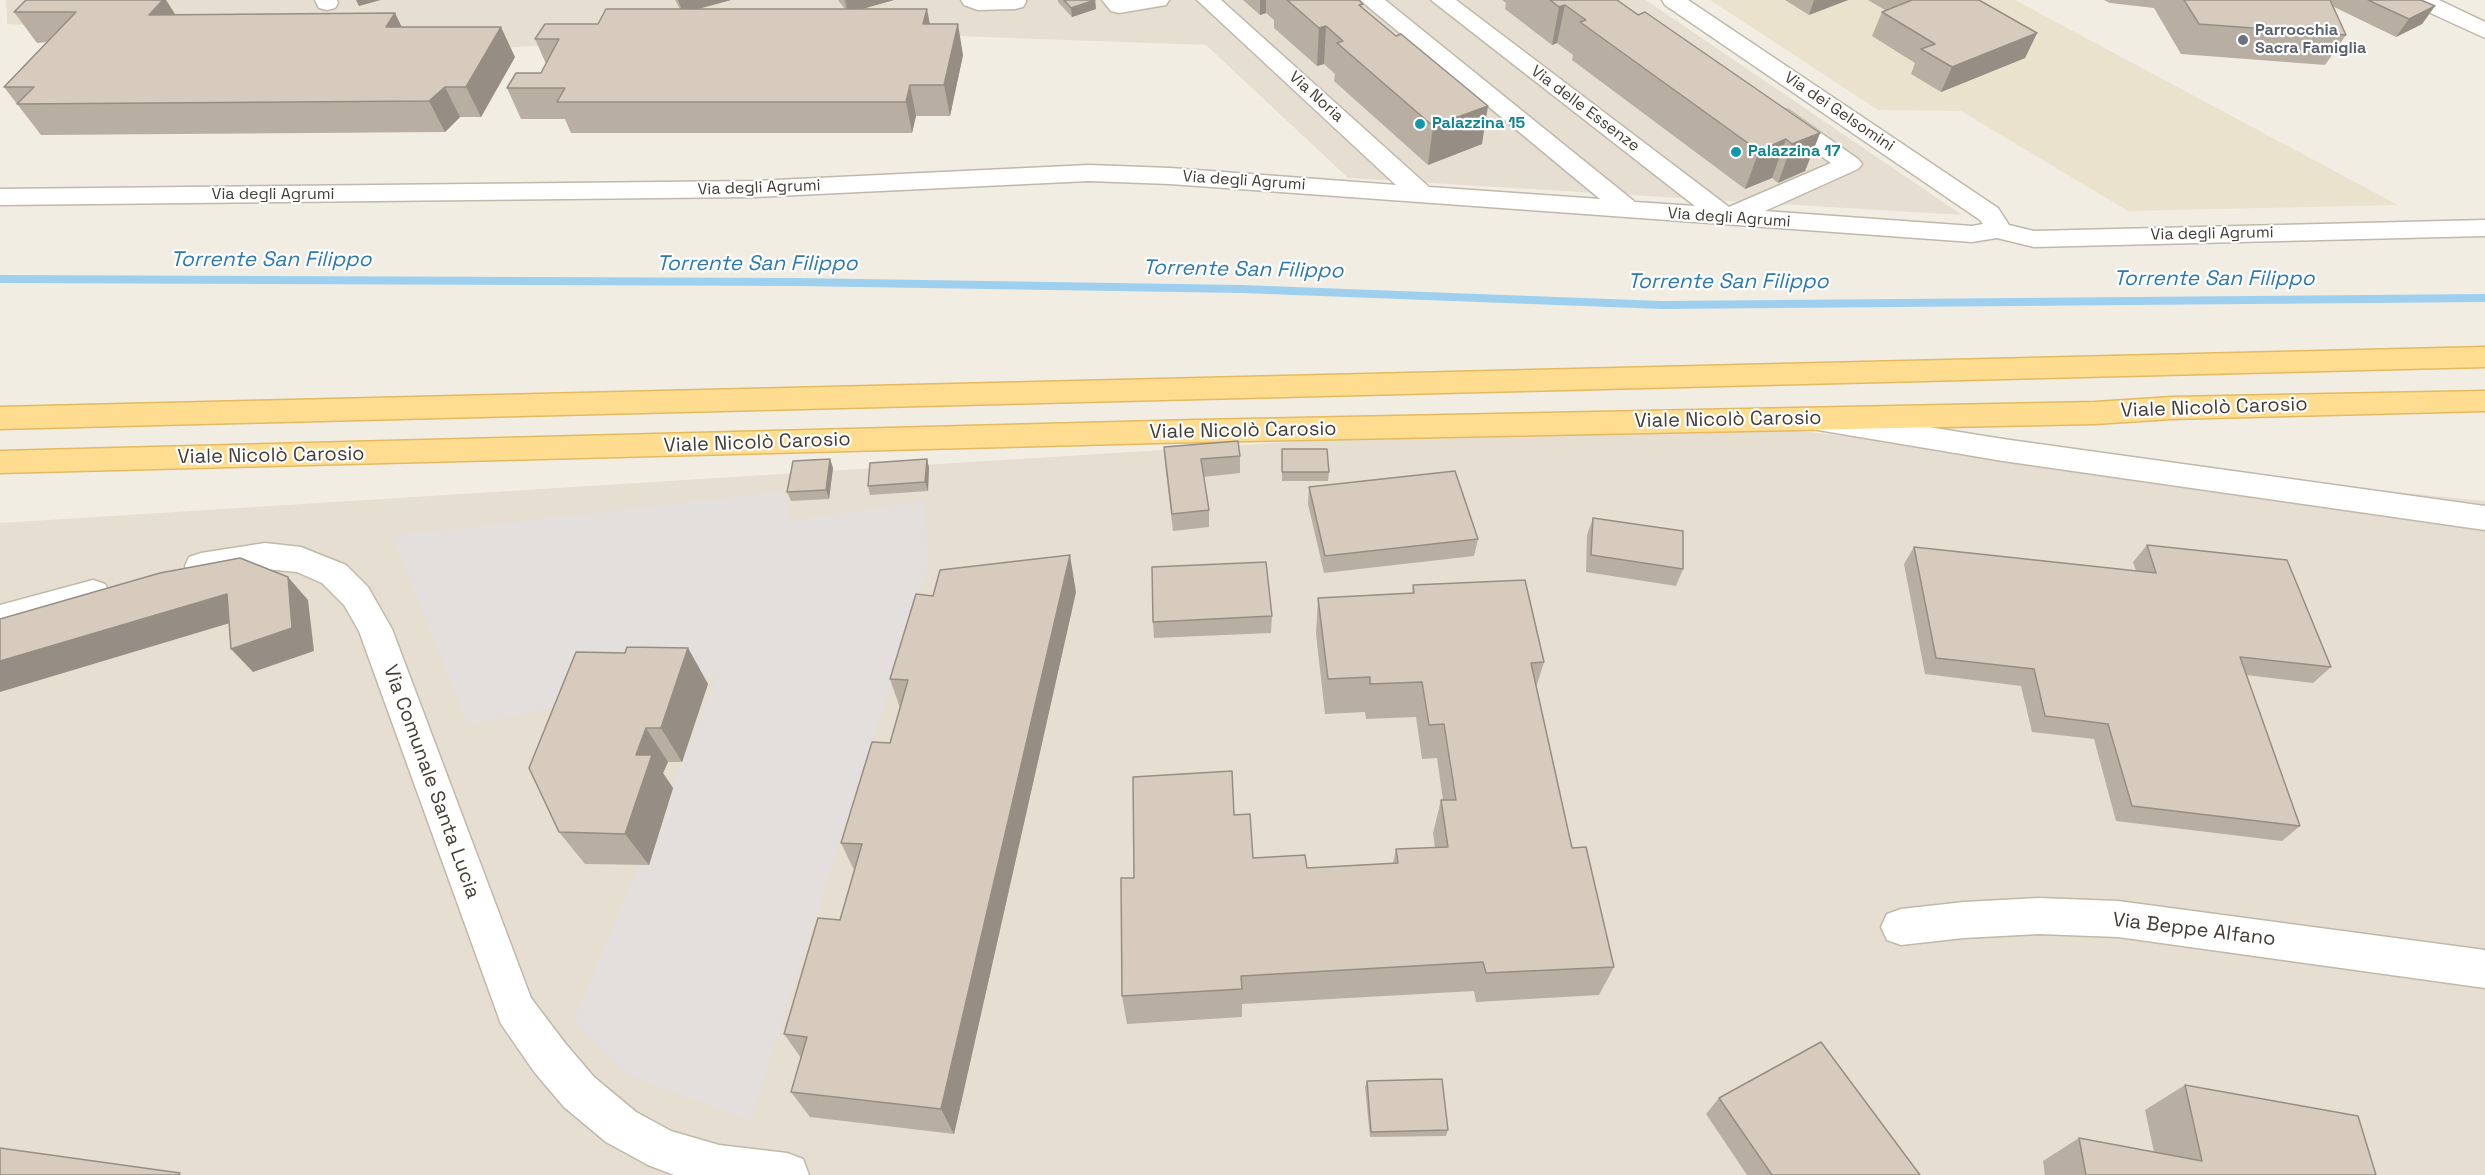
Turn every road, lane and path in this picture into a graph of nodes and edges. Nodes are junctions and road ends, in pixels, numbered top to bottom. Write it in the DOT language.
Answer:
graph roads {
  1 [pos="972,0"];
  2 [pos="1113,0"];
  3 [pos="1158,0"];
  4 [pos="1208,0"];
  5 [pos="1371,0"];
  6 [pos="1442,0"];
  7 [pos="1673,0"];
  8 [pos="2421,0"];
  9 [pos="1015,1"];
  10 [pos="2485,31"];
  11 [pos="1761,102"];
  12 [pos="1423,195"];
  13 [pos="0,197"];
  14 [pos="1629,210"];
  15 [pos="1728,218"];
  16 [pos="2485,228"];
  17 [pos="1997,230"];
  18 [pos="2485,357"];
  19 [pos="2485,401"];
  20 [pos="0,418"];
  21 [pos="1800,418"];
  22 [pos="0,462"];
  23 [pos="2485,518"];
  24 [pos="164,574"];
  25 [pos="120,586"];
  26 [pos="0,618"];
  27 [pos="1901,927"];
  28 [pos="2485,969"];
  29 [pos="788,1175"];
  1 -- 9 [label="street"];
  2 -- 3 [label="street"];
  4 -- 12 [label="street, Via Noria"];
  5 -- 14 [label="street"];
  6 -- 15 [label="street, Via delle Essenze"];
  7 -- 17 [label="street, Via dei Gelsomini"];
  8 -- 10 [label="street"];
  11 -- 15 [label="street, Via dei Gelsomini"];
  12 -- 13 [label="street, Via degli Agrumi"];
  12 -- 14 [label="street, Via degli Agrumi"];
  14 -- 15 [label="street, Via degli Agrumi"];
  15 -- 17 [label="street, Via degli Agrumi"];
  16 -- 17 [label="street, Via degli Agrumi"];
  18 -- 20 [label="main road"];
  19 -- 21 [label="main road, Viale Nicolò Carosio"];
  21 -- 22 [label="main road, Viale Nicolò Carosio"];
  21 -- 23 [label="street"];
  24 -- 29 [label="street, Via Comunale Santa Lucia"];
  25 -- 26 [label="street"];
  27 -- 28 [label="street, Via Beppe Alfano"];
}
